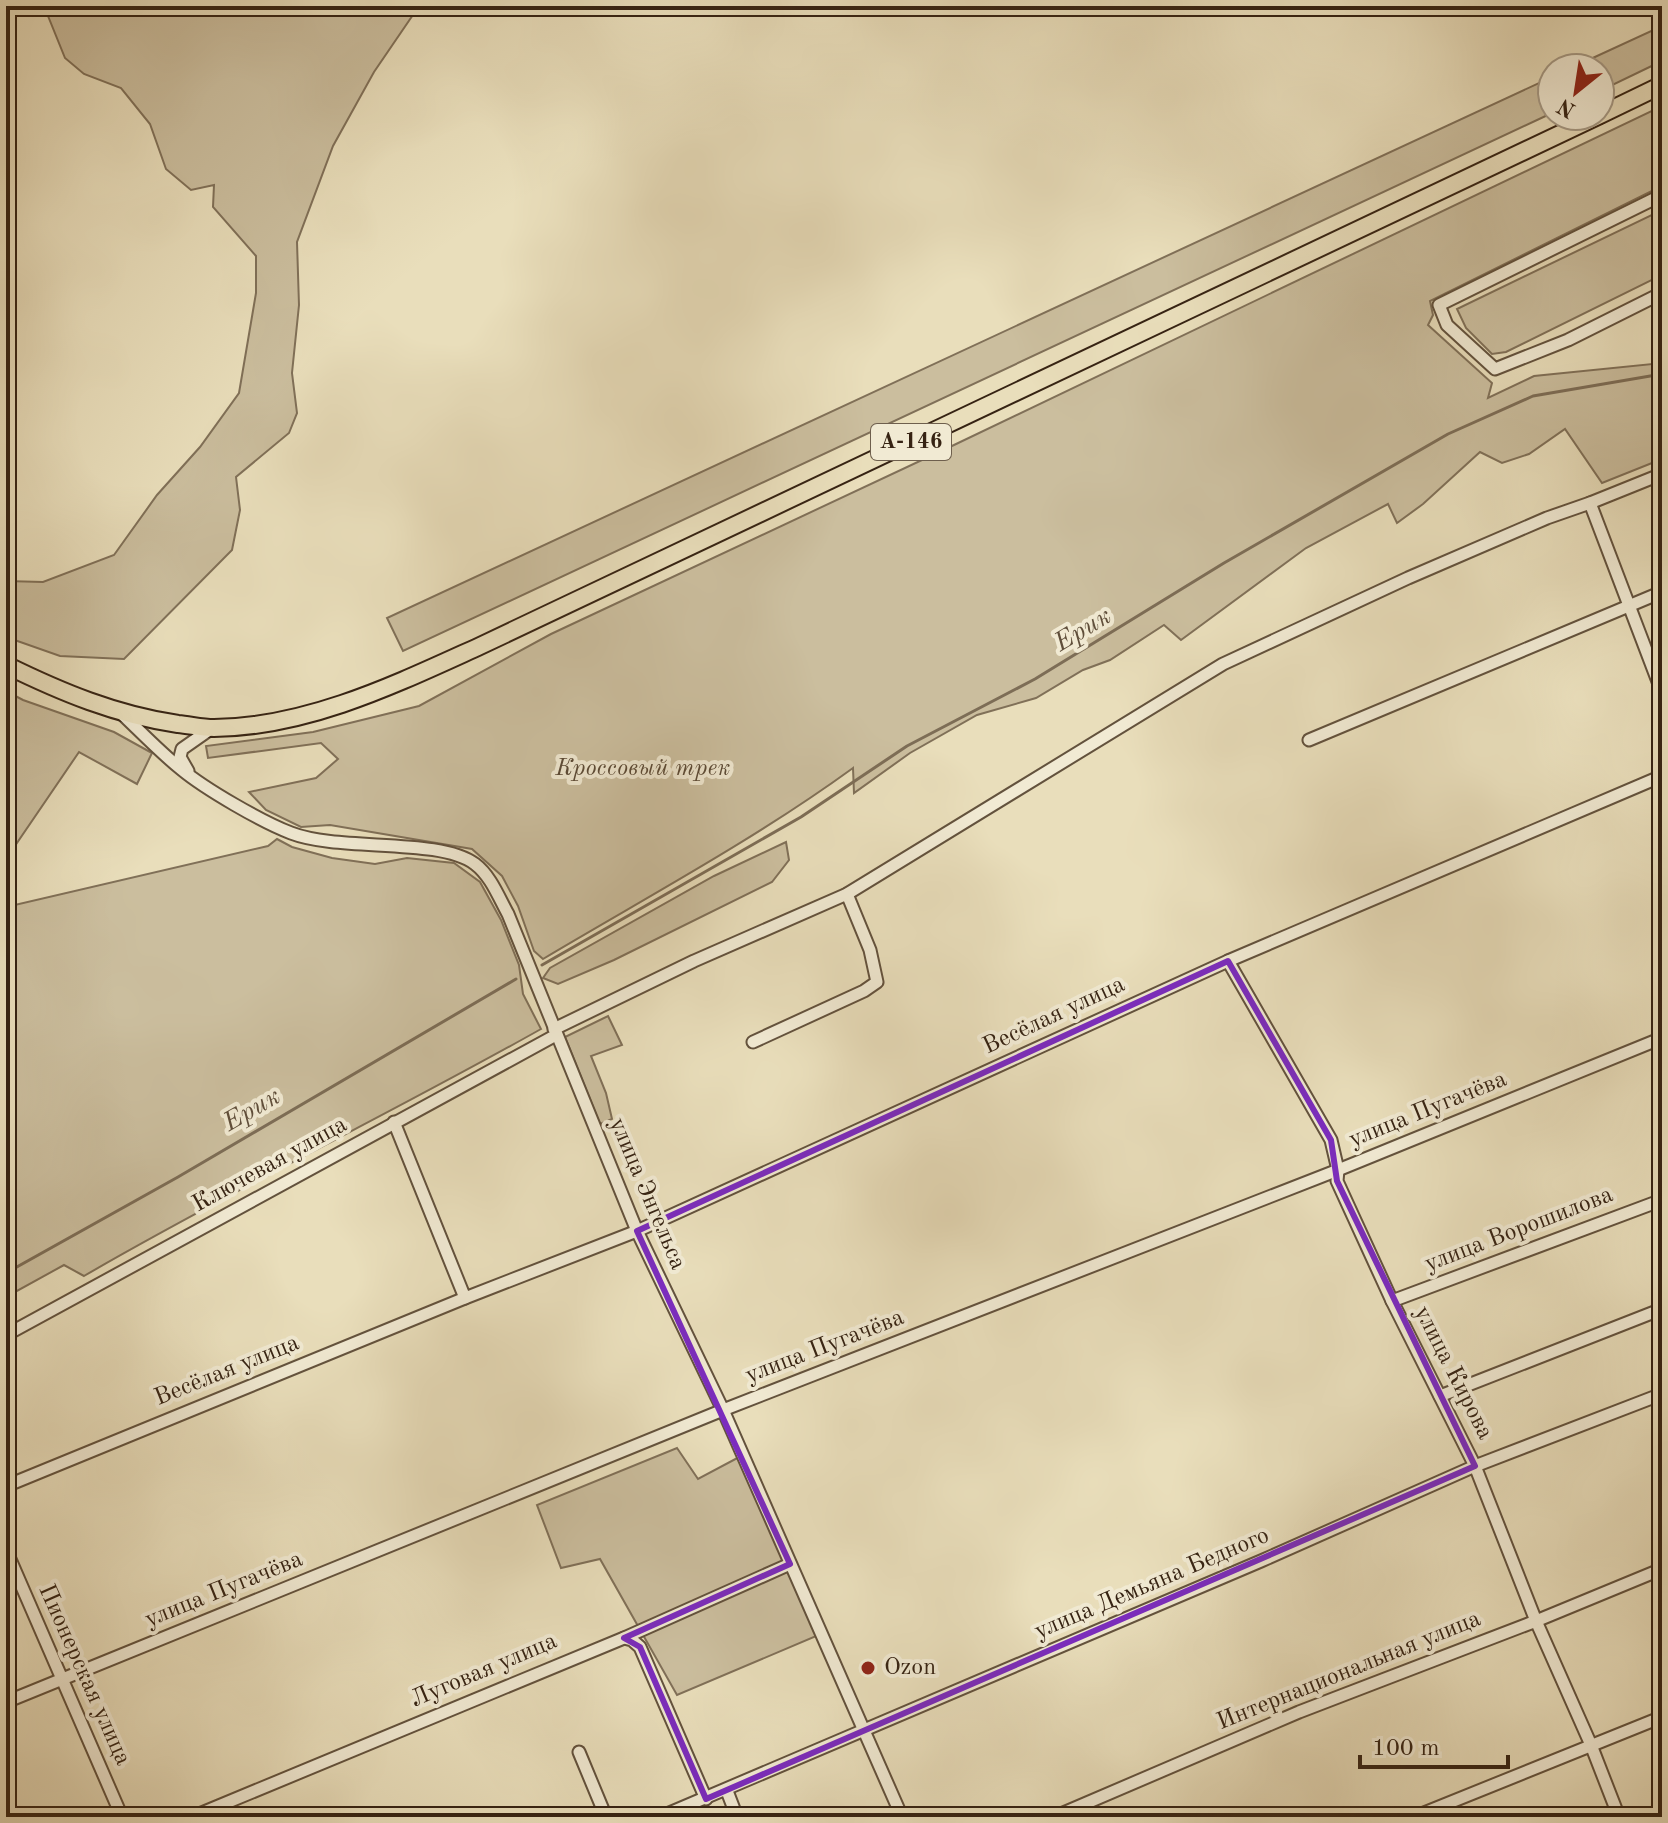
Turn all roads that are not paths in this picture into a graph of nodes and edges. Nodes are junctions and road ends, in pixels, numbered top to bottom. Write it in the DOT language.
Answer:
graph roads {
  1 [pos="1662,85"];
  2 [pos="1616,107"];
  3 [pos="1563,132"];
  4 [pos="1662,195"];
  5 [pos="1662,293"];
  6 [pos="1662,474"];
  7 [pos="1590,503"];
  8 [pos="1662,592"];
  9 [pos="1628,604"];
  10 [pos="6,665"];
  11 [pos="1662,692"];
  12 [pos="120,712"];
  13 [pos="212,728"];
  14 [pos="1309,740"];
  15 [pos="1662,776"];
  16 [pos="193,778"];
  17 [pos="847,894"];
  18 [pos="1228,961"];
  19 [pos="555,1032"];
  20 [pos="1662,1038"];
  21 [pos="753,1042"];
  22 [pos="394,1122"];
  23 [pos="1338,1170"];
  24 [pos="1662,1200"];
  25 [pos="637,1231"];
  26 [pos="465,1298"];
  27 [pos="1392,1301"];
  28 [pos="1662,1309"];
  29 [pos="6,1335"];
  30 [pos="1662,1394"];
  31 [pos="1440,1396"];
  32 [pos="723,1410"];
  33 [pos="1475,1466"];
  34 [pos="6,1486"];
  35 [pos="6,1550"];
  36 [pos="790,1564"];
  37 [pos="1662,1569"];
  38 [pos="1536,1621"];
  39 [pos="624,1638"];
  40 [pos="63,1680"];
  41 [pos="6,1702"];
  42 [pos="1662,1717"];
  43 [pos="863,1731"];
  44 [pos="1591,1745"];
  45 [pos="579,1752"];
  46 [pos="727,1791"];
  47 [pos="706,1799"];
  48 [pos="122,1817"];
  49 [pos="192,1817"];
  50 [pos="606,1817"];
  51 [pos="660,1817"];
  52 [pos="737,1817"];
  53 [pos="902,1817"];
  54 [pos="1054,1817"];
  55 [pos="1414,1817"];
  56 [pos="1619,1817"];
  1 -- 2 [label="highway, А-146"];
  3 -- 13 [label="highway, А-146"];
  4 -- 5 [label="street"];
  6 -- 7 [label="street, Ключевая улица"];
  7 -- 9 [label="street"];
  7 -- 17 [label="street, Ключевая улица"];
  8 -- 9 [label="street"];
  9 -- 11 [label="street"];
  9 -- 14 [label="street"];
  10 -- 12 [label="highway, А-146"];
  12 -- 13 [label="highway, А-146"];
  12 -- 16 [label="street, улица Энгельса"];
  13 -- 16 [label="street"];
  15 -- 18 [label="street, Весёлая улица"];
  16 -- 19 [label="street, улица Энгельса"];
  17 -- 19 [label="street, Ключевая улица"];
  17 -- 21 [label="street"];
  18 -- 23 [label="street, улица Кирова"];
  18 -- 25 [label="street, Весёлая улица"];
  19 -- 22 [label="street, Ключевая улица"];
  19 -- 25 [label="street, улица Энгельса"];
  20 -- 23 [label="street, улица Пугачёва"];
  22 -- 26 [label="street"];
  22 -- 29 [label="street, Ключевая улица"];
  23 -- 27 [label="street, улица Кирова"];
  23 -- 32 [label="street, улица Пугачёва"];
  24 -- 27 [label="street, улица Ворошилова"];
  25 -- 26 [label="street, Весёлая улица"];
  25 -- 32 [label="street, улица Энгельса"];
  26 -- 34 [label="street, Весёлая улица"];
  27 -- 31 [label="street, улица Кирова"];
  28 -- 31 [label="street"];
  30 -- 33 [label="street, улица Демьяна Бедного"];
  31 -- 33 [label="street, улица Кирова"];
  32 -- 36 [label="street, улица Энгельса"];
  32 -- 40 [label="street, улица Пугачёва"];
  33 -- 38 [label="street, улица Кирова"];
  33 -- 43 [label="street, улица Демьяна Бедного"];
  35 -- 40 [label="street, Пионерская улица"];
  36 -- 39 [label="street, Луговая улица"];
  36 -- 43 [label="street, улица Энгельса"];
  37 -- 38 [label="street, Интернациональная улица"];
  38 -- 44 [label="street, улица Кирова"];
  38 -- 54 [label="street, Интернациональная улица"];
  39 -- 47 [label="street"];
  39 -- 49 [label="street, Луговая улица"];
  40 -- 41 [label="street, улица Пугачёва"];
  40 -- 48 [label="street, Пионерская улица"];
  42 -- 44 [label="street"];
  43 -- 46 [label="street, улица Демьяна Бедного"];
  43 -- 53 [label="street, улица Энгельса"];
  44 -- 55 [label="street"];
  44 -- 56 [label="street, улица Кирова"];
  45 -- 50 [label="street"];
  46 -- 47 [label="street, улица Демьяна Бедного"];
  46 -- 52 [label="street"];
  47 -- 51 [label="street, улица Демьяна Бедного"];
}
